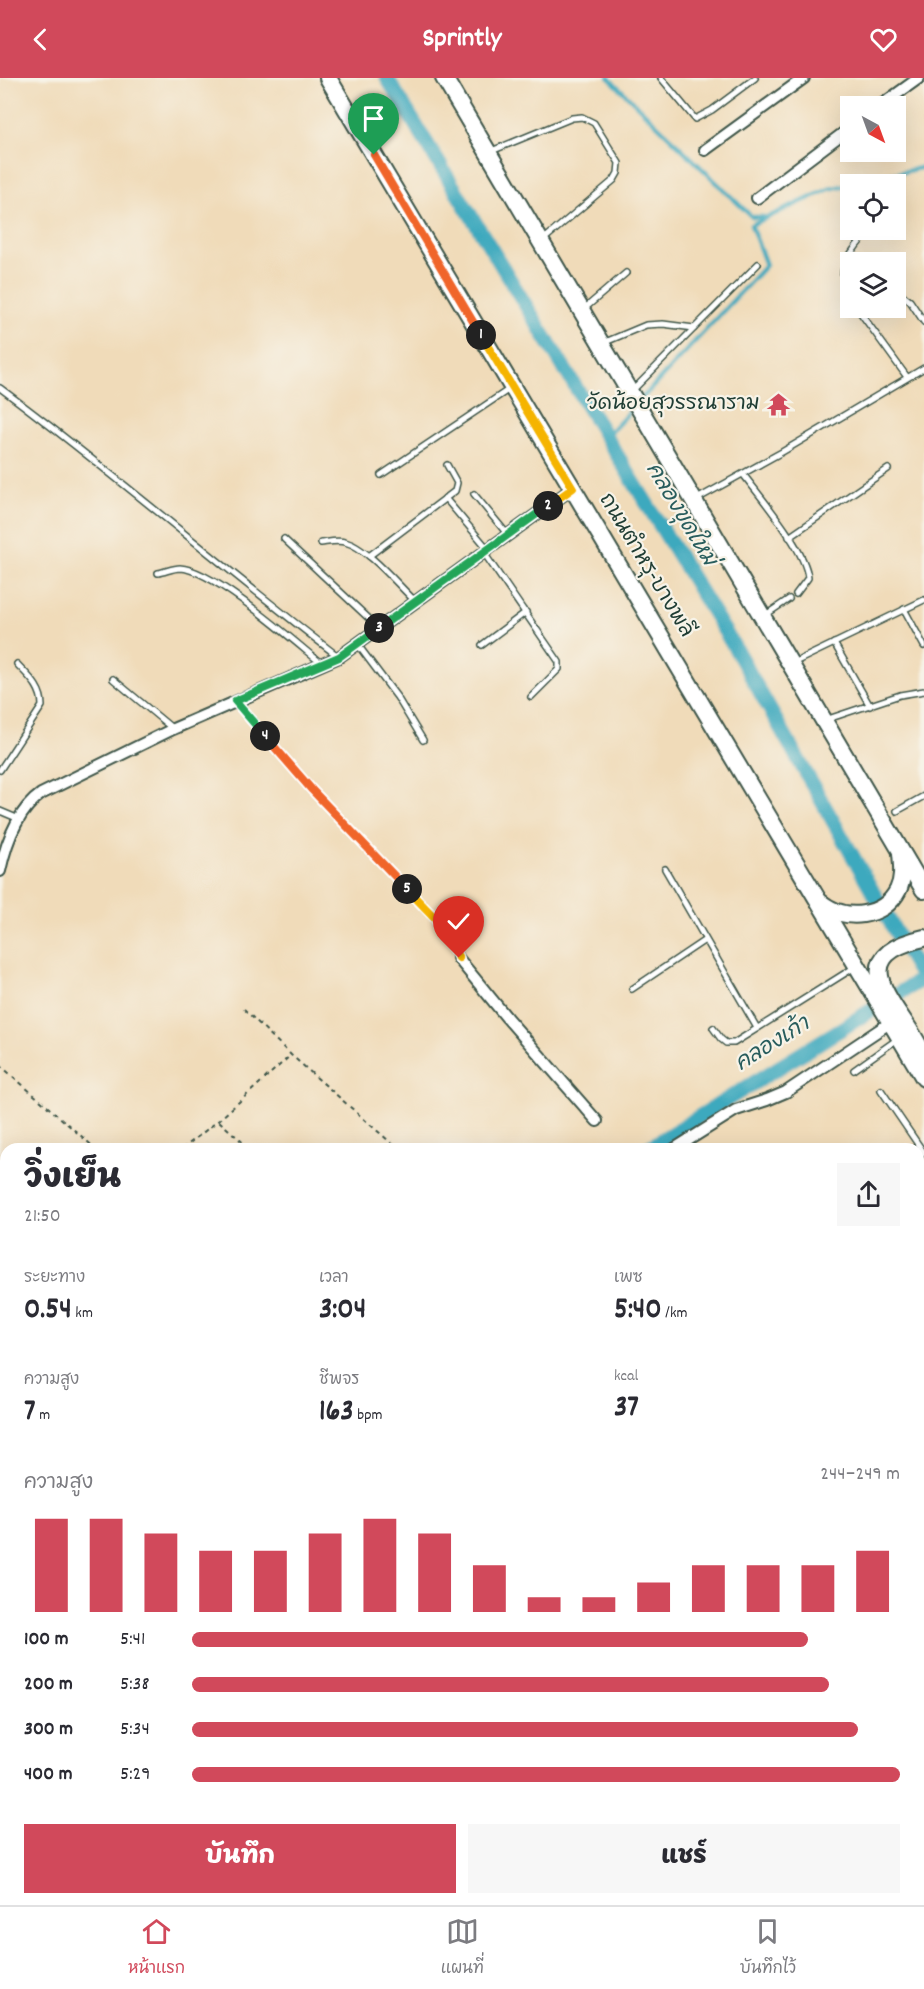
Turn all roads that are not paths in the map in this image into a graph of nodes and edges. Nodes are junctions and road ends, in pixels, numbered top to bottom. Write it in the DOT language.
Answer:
graph roads {
  1 [pos="328,78"];
  2 [pos="444,78"];
  3 [pos="662,78"];
  4 [pos="755,78"];
  5 [pos="804,78"];
  6 [pos="919,78"];
  7 [pos="894,96"];
  8 [pos="840,136"];
  9 [pos="705,150"];
  10 [pos="488,152"];
  11 [pos="757,198"];
  12 [pos="862,240"];
  13 [pos="541,242"];
  14 [pos="852,252"];
  15 [pos="758,264"];
  16 [pos="626,273"];
  17 [pos="906,298"];
  18 [pos="582,311"];
  19 [pos="866,318"];
  20 [pos="924,321"];
  21 [pos="694,328"];
  22 [pos="601,344"];
  23 [pos="924,368"];
  24 [pos="907,378"];
  25 [pos="512,387"];
  26 [pos="0,388"];
  27 [pos="630,393"];
  28 [pos="447,465"];
  29 [pos="888,469"];
  30 [pos="743,474"];
  31 [pos="381,475"];
  32 [pos="573,488"];
  33 [pos="474,494"];
  34 [pos="445,498"];
  35 [pos="694,501"];
  36 [pos="508,535"];
  37 [pos="789,537"];
  38 [pos="284,539"];
  39 [pos="321,543"];
  40 [pos="485,550"];
  41 [pos="369,556"];
  42 [pos="158,573"];
  43 [pos="796,594"];
  44 [pos="789,599"];
  45 [pos="924,600"];
  46 [pos="415,601"];
  47 [pos="904,609"];
  48 [pos="526,612"];
  49 [pos="762,616"];
  50 [pos="379,628"];
  51 [pos="834,643"];
  52 [pos="358,645"];
  53 [pos="482,645"];
  54 [pos="924,646"];
  55 [pos="339,657"];
  56 [pos="17,664"];
  57 [pos="322,664"];
  58 [pos="790,664"];
  59 [pos="113,679"];
  60 [pos="924,691"];
  61 [pos="531,697"];
  62 [pos="235,701"];
  63 [pos="870,706"];
  64 [pos="824,721"];
  65 [pos="173,729"];
  66 [pos="423,740"];
  67 [pos="0,770"];
  68 [pos="924,796"];
  69 [pos="0,811"];
  70 [pos="897,811"];
  71 [pos="19,819"];
  72 [pos="901,850"];
  73 [pos="665,868"];
  74 [pos="0,871"];
  75 [pos="924,890"];
  76 [pos="818,901"];
  77 [pos="924,939"];
  78 [pos="705,940"];
  79 [pos="459,958"];
  80 [pos="856,966"];
  81 [pos="877,988"];
  82 [pos="632,989"];
  83 [pos="892,1016"];
  84 [pos="713,1028"];
  85 [pos="757,1028"];
  86 [pos="900,1037"];
  87 [pos="924,1057"];
  88 [pos="854,1070"];
  89 [pos="924,1078"];
  90 [pos="881,1090"];
  91 [pos="597,1121"];
  92 [pos="684,1143"];
  93 [pos="917,1143"];
  1 -- 25 [label="main road, ถนนตำหรุ-บางพลี"];
  2 -- 10 [label="main road"];
  3 -- 4 [label="lane"];
  5 -- 9 [label="street"];
  6 -- 7 [label="street"];
  8 -- 11 [label="street"];
  10 -- 13 [label="main road"];
  10 -- 13 [label="lane"];
  12 -- 14 [label="lane"];
  13 -- 18 [label="main road"];
  15 -- 21 [label="lane"];
  16 -- 18 [label="lane"];
  17 -- 20 [label="lane"];
  18 -- 22 [label="main road"];
  19 -- 24 [label="lane"];
  21 -- 22 [label="lane"];
  21 -- 27 [label="lane"];
  22 -- 27 [label="main road"];
  23 -- 24 [label="lane"];
  24 -- 30 [label="lane"];
  25 -- 31 [label="lane"];
  25 -- 32 [label="main road, ถนนตำหรุ-บางพลี"];
  26 -- 55 [label="lane"];
  27 -- 35 [label="main road"];
  28 -- 34 [label="lane"];
  29 -- 37 [label="lane"];
  30 -- 35 [label="lane"];
  30 -- 37 [label="lane"];
  32 -- 36 [label="street"];
  32 -- 76 [label="main road, ถนนตำหรุ-บางพลี"];
  33 -- 36 [label="lane"];
  34 -- 40 [label="lane"];
  34 -- 41 [label="lane"];
  35 -- 49 [label="main road"];
  36 -- 40 [label="street"];
  37 -- 43 [label="lane"];
  38 -- 50 [label="lane"];
  39 -- 41 [label="lane"];
  40 -- 46 [label="street"];
  40 -- 48 [label="lane"];
  41 -- 46 [label="lane"];
  42 -- 57 [label="lane"];
  44 -- 49 [label="lane"];
  45 -- 47 [label="lane"];
  46 -- 50 [label="street"];
  47 -- 51 [label="lane"];
  47 -- 54 [label="lane"];
  48 -- 53 [label="lane"];
  48 -- 61 [label="lane"];
  49 -- 58 [label="main road"];
  50 -- 52 [label="street"];
  51 -- 58 [label="lane"];
  51 -- 63 [label="lane"];
  52 -- 55 [label="street"];
  52 -- 66 [label="lane"];
  55 -- 57 [label="street"];
  56 -- 67 [label="lane"];
  57 -- 62 [label="street"];
  58 -- 64 [label="main road"];
  59 -- 65 [label="lane"];
  60 -- 63 [label="lane"];
  62 -- 65 [label="street"];
  62 -- 79 [label="lane"];
  63 -- 64 [label="lane"];
  64 -- 72 [label="main road"];
  65 -- 71 [label="street"];
  68 -- 70 [label="lane"];
  69 -- 71 [label="lane"];
  71 -- 74 [label="street"];
  72 -- 75 [label="main road"];
  72 -- 76 [label="main road"];
  73 -- 78 [label="lane"];
  76 -- 80 [label="main road, ถนนตำหรุ-บางพลี"];
  77 -- 81 [label="main road"];
  78 -- 82 [label="lane"];
  78 -- 85 [label="lane"];
  79 -- 91 [label="street"];
  80 -- 81 [label="main road, ถนนตำหรุ-บางพลี"];
  80 -- 85 [label="lane"];
  81 -- 83 [label="main road, ถนนตำหรุ-บางพลี"];
  83 -- 86 [label="main road, ถนนตำหรุ-บางพลี"];
  83 -- 87 [label="main road"];
  83 -- 92 [label="street"];
  84 -- 85 [label="lane"];
  86 -- 88 [label="lane"];
  86 -- 89 [label="main road, ถนนตำหรุ-บางพลี"];
  90 -- 93 [label="lane"];
}
